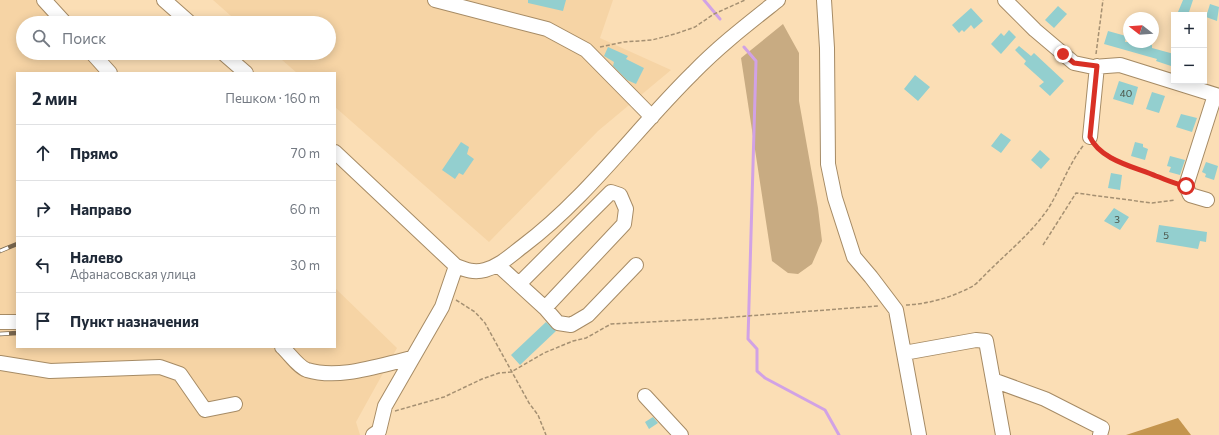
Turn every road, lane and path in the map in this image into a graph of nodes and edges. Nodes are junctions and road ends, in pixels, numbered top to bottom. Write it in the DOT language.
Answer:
graph roads {
  1 [pos="44,0"];
  2 [pos="164,0"];
  3 [pos="435,0"];
  4 [pos="745,0"];
  5 [pos="778,0"];
  6 [pos="824,0"];
  7 [pos="1005,0"];
  8 [pos="1103,0"];
  9 [pos="59,16"];
  10 [pos="182,16"];
  11 [pos="586,50"];
  12 [pos="98,60"];
  13 [pos="231,60"];
  14 [pos="1097,66"];
  15 [pos="109,72"];
  16 [pos="245,72"];
  17 [pos="1217,95"];
  18 [pos="652,117"];
  19 [pos="1090,137"];
  20 [pos="336,153"];
  21 [pos="1186,186"];
  22 [pos="1175,200"];
  23 [pos="1207,200"];
  24 [pos="1043,245"];
  25 [pos="498,265"];
  26 [pos="636,265"];
  27 [pos="456,266"];
  28 [pos="519,284"];
  29 [pos="447,293"];
  30 [pos="893,306"];
  31 [pos="545,308"];
  32 [pos="0,322"];
  33 [pos="16,322"];
  34 [pos="283,348"];
  35 [pos="904,352"];
  36 [pos="412,358"];
  37 [pos="0,363"];
  38 [pos="511,372"];
  39 [pos="993,380"];
  40 [pos="645,396"];
  41 [pos="235,404"];
  42 [pos="383,414"];
  43 [pos="377,434"];
  44 [pos="546,435"];
  45 [pos="681,435"];
  46 [pos="919,435"];
  47 [pos="1003,435"];
  48 [pos="1100,435"];
  1 -- 9 [label="street"];
  2 -- 10 [label="street"];
  3 -- 11 [label="street"];
  4 -- 11 [label="path"];
  5 -- 18 [label="street"];
  6 -- 30 [label="street"];
  7 -- 14 [label="street"];
  8 -- 14 [label="path"];
  11 -- 18 [label="street"];
  12 -- 15 [label="street"];
  13 -- 16 [label="street"];
  14 -- 17 [label="street"];
  14 -- 19 [label="street"];
  17 -- 21 [label="street"];
  18 -- 25 [label="street"];
  19 -- 21 [label="path"];
  19 -- 30 [label="path"];
  20 -- 27 [label="street"];
  21 -- 23 [label="street"];
  22 -- 24 [label="path"];
  25 -- 27 [label="street"];
  25 -- 28 [label="street"];
  26 -- 31 [label="street"];
  27 -- 29 [label="street"];
  28 -- 31 [label="street"];
  28 -- 31 [label="street"];
  29 -- 36 [label="street"];
  29 -- 38 [label="path"];
  30 -- 35 [label="street"];
  30 -- 38 [label="path"];
  32 -- 33 [label="street"];
  34 -- 36 [label="street"];
  35 -- 39 [label="street"];
  35 -- 46 [label="street"];
  36 -- 42 [label="street"];
  37 -- 41 [label="street"];
  38 -- 42 [label="path"];
  38 -- 44 [label="path"];
  39 -- 47 [label="street"];
  39 -- 48 [label="street"];
  40 -- 45 [label="street"];
  42 -- 43 [label="street"];
}
